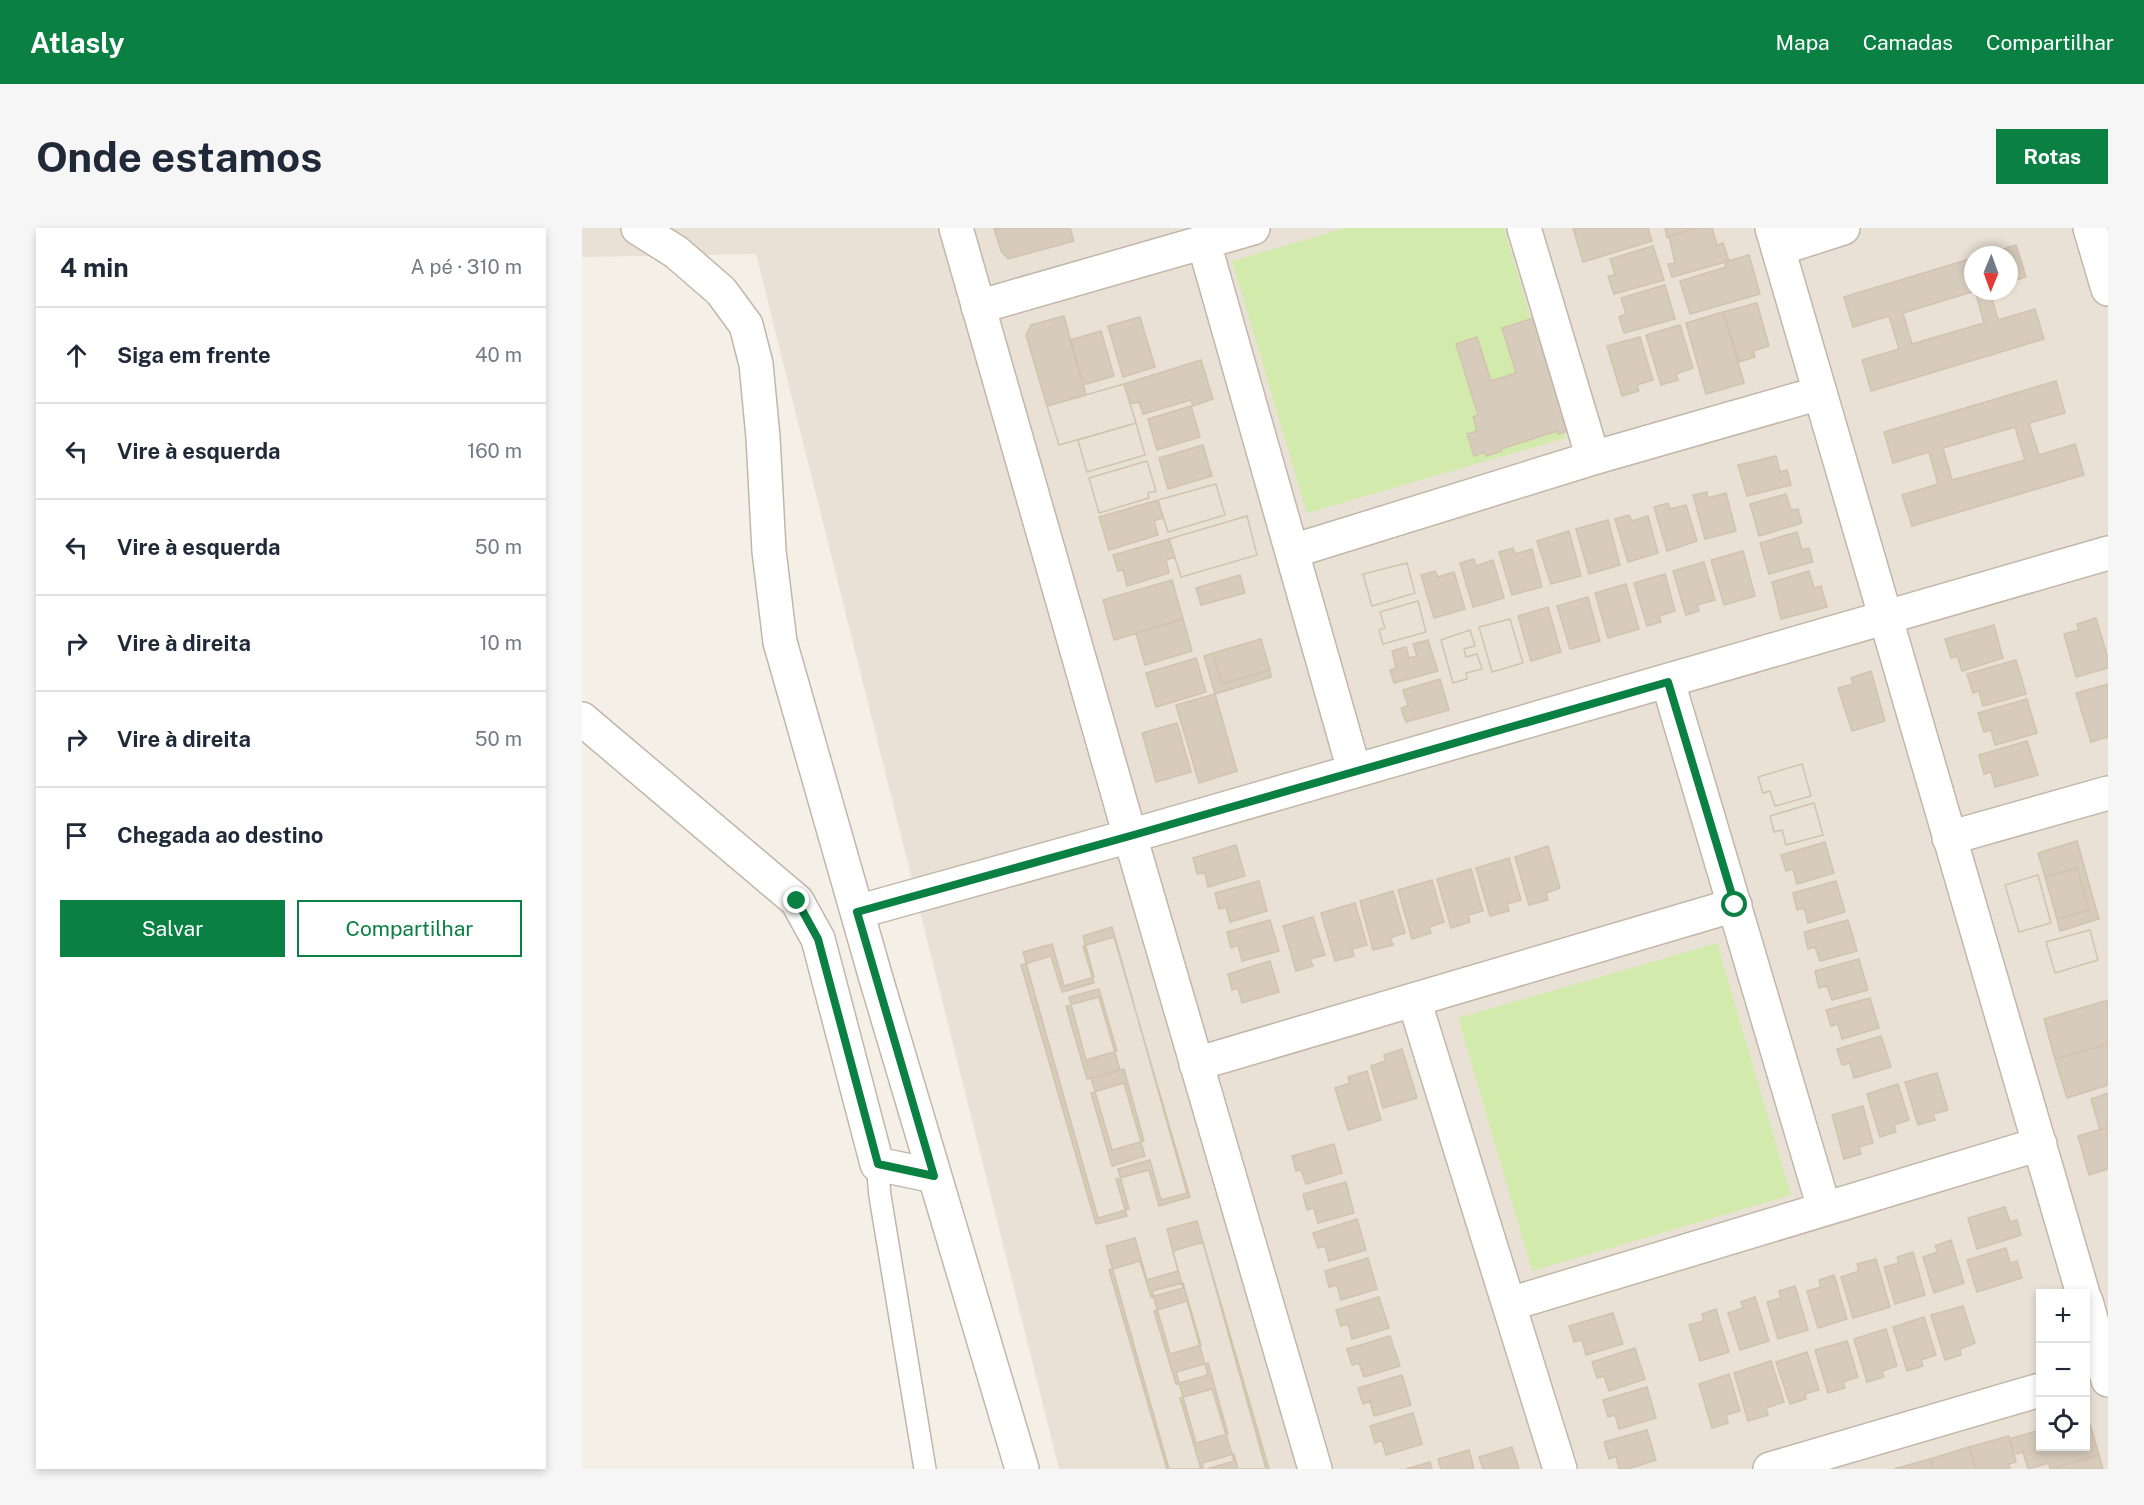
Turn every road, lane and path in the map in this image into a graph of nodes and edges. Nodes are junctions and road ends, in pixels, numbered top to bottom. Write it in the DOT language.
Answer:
graph roads {
  1 [pos="638,228"];
  2 [pos="956,228"];
  3 [pos="1253,228"];
  4 [pos="1524,228"];
  5 [pos="1843,228"];
  6 [pos="2090,228"];
  7 [pos="1775,238"];
  8 [pos="1204,243"];
  9 [pos="2108,289"];
  10 [pos="978,306"];
  11 [pos="1820,393"];
  12 [pos="1593,458"];
  13 [pos="1293,551"];
  14 [pos="2108,553"];
  15 [pos="1886,618"];
  16 [pos="1668,682"];
  17 [pos="582,719"];
  18 [pos="1354,770"];
  19 [pos="2108,793"];
  20 [pos="1130,836"];
  21 [pos="1949,838"];
  22 [pos="1735,905"];
  23 [pos="857,912"];
  24 [pos="1414,1000"];
  25 [pos="1196,1064"];
  26 [pos="2040,1144"];
  27 [pos="878,1164"];
  28 [pos="934,1176"];
  29 [pos="1824,1208"];
  30 [pos="2082,1289"];
  31 [pos="1510,1304"];
  32 [pos="2090,1323"];
  33 [pos="2102,1375"];
  34 [pos="2036,1391"];
  35 [pos="926,1469"];
  36 [pos="1022,1469"];
  37 [pos="1315,1469"];
  38 [pos="1560,1469"];
  39 [pos="1770,1469"];
  1 -- 23 [label="street"];
  2 -- 10 [label="street"];
  3 -- 8 [label="street"];
  4 -- 12 [label="street"];
  5 -- 7 [label="street"];
  6 -- 9 [label="street"];
  7 -- 11 [label="street"];
  8 -- 10 [label="street"];
  8 -- 13 [label="street"];
  10 -- 20 [label="street"];
  11 -- 12 [label="street"];
  11 -- 15 [label="street"];
  12 -- 13 [label="street"];
  13 -- 18 [label="street"];
  14 -- 15 [label="street"];
  15 -- 16 [label="street"];
  15 -- 21 [label="street"];
  16 -- 18 [label="street"];
  16 -- 22 [label="street"];
  17 -- 27 [label="street"];
  18 -- 20 [label="street"];
  19 -- 21 [label="street"];
  20 -- 23 [label="street"];
  20 -- 25 [label="street"];
  21 -- 26 [label="street"];
  22 -- 24 [label="street"];
  22 -- 29 [label="street"];
  23 -- 28 [label="street"];
  24 -- 25 [label="street"];
  24 -- 31 [label="street"];
  25 -- 37 [label="street"];
  26 -- 29 [label="street"];
  26 -- 30 [label="street"];
  27 -- 28 [label="street"];
  27 -- 35 [label="lane"];
  28 -- 36 [label="street"];
  29 -- 31 [label="street"];
  31 -- 38 [label="street"];
  32 -- 33 [label="street"];
  34 -- 39 [label="street"];
}
